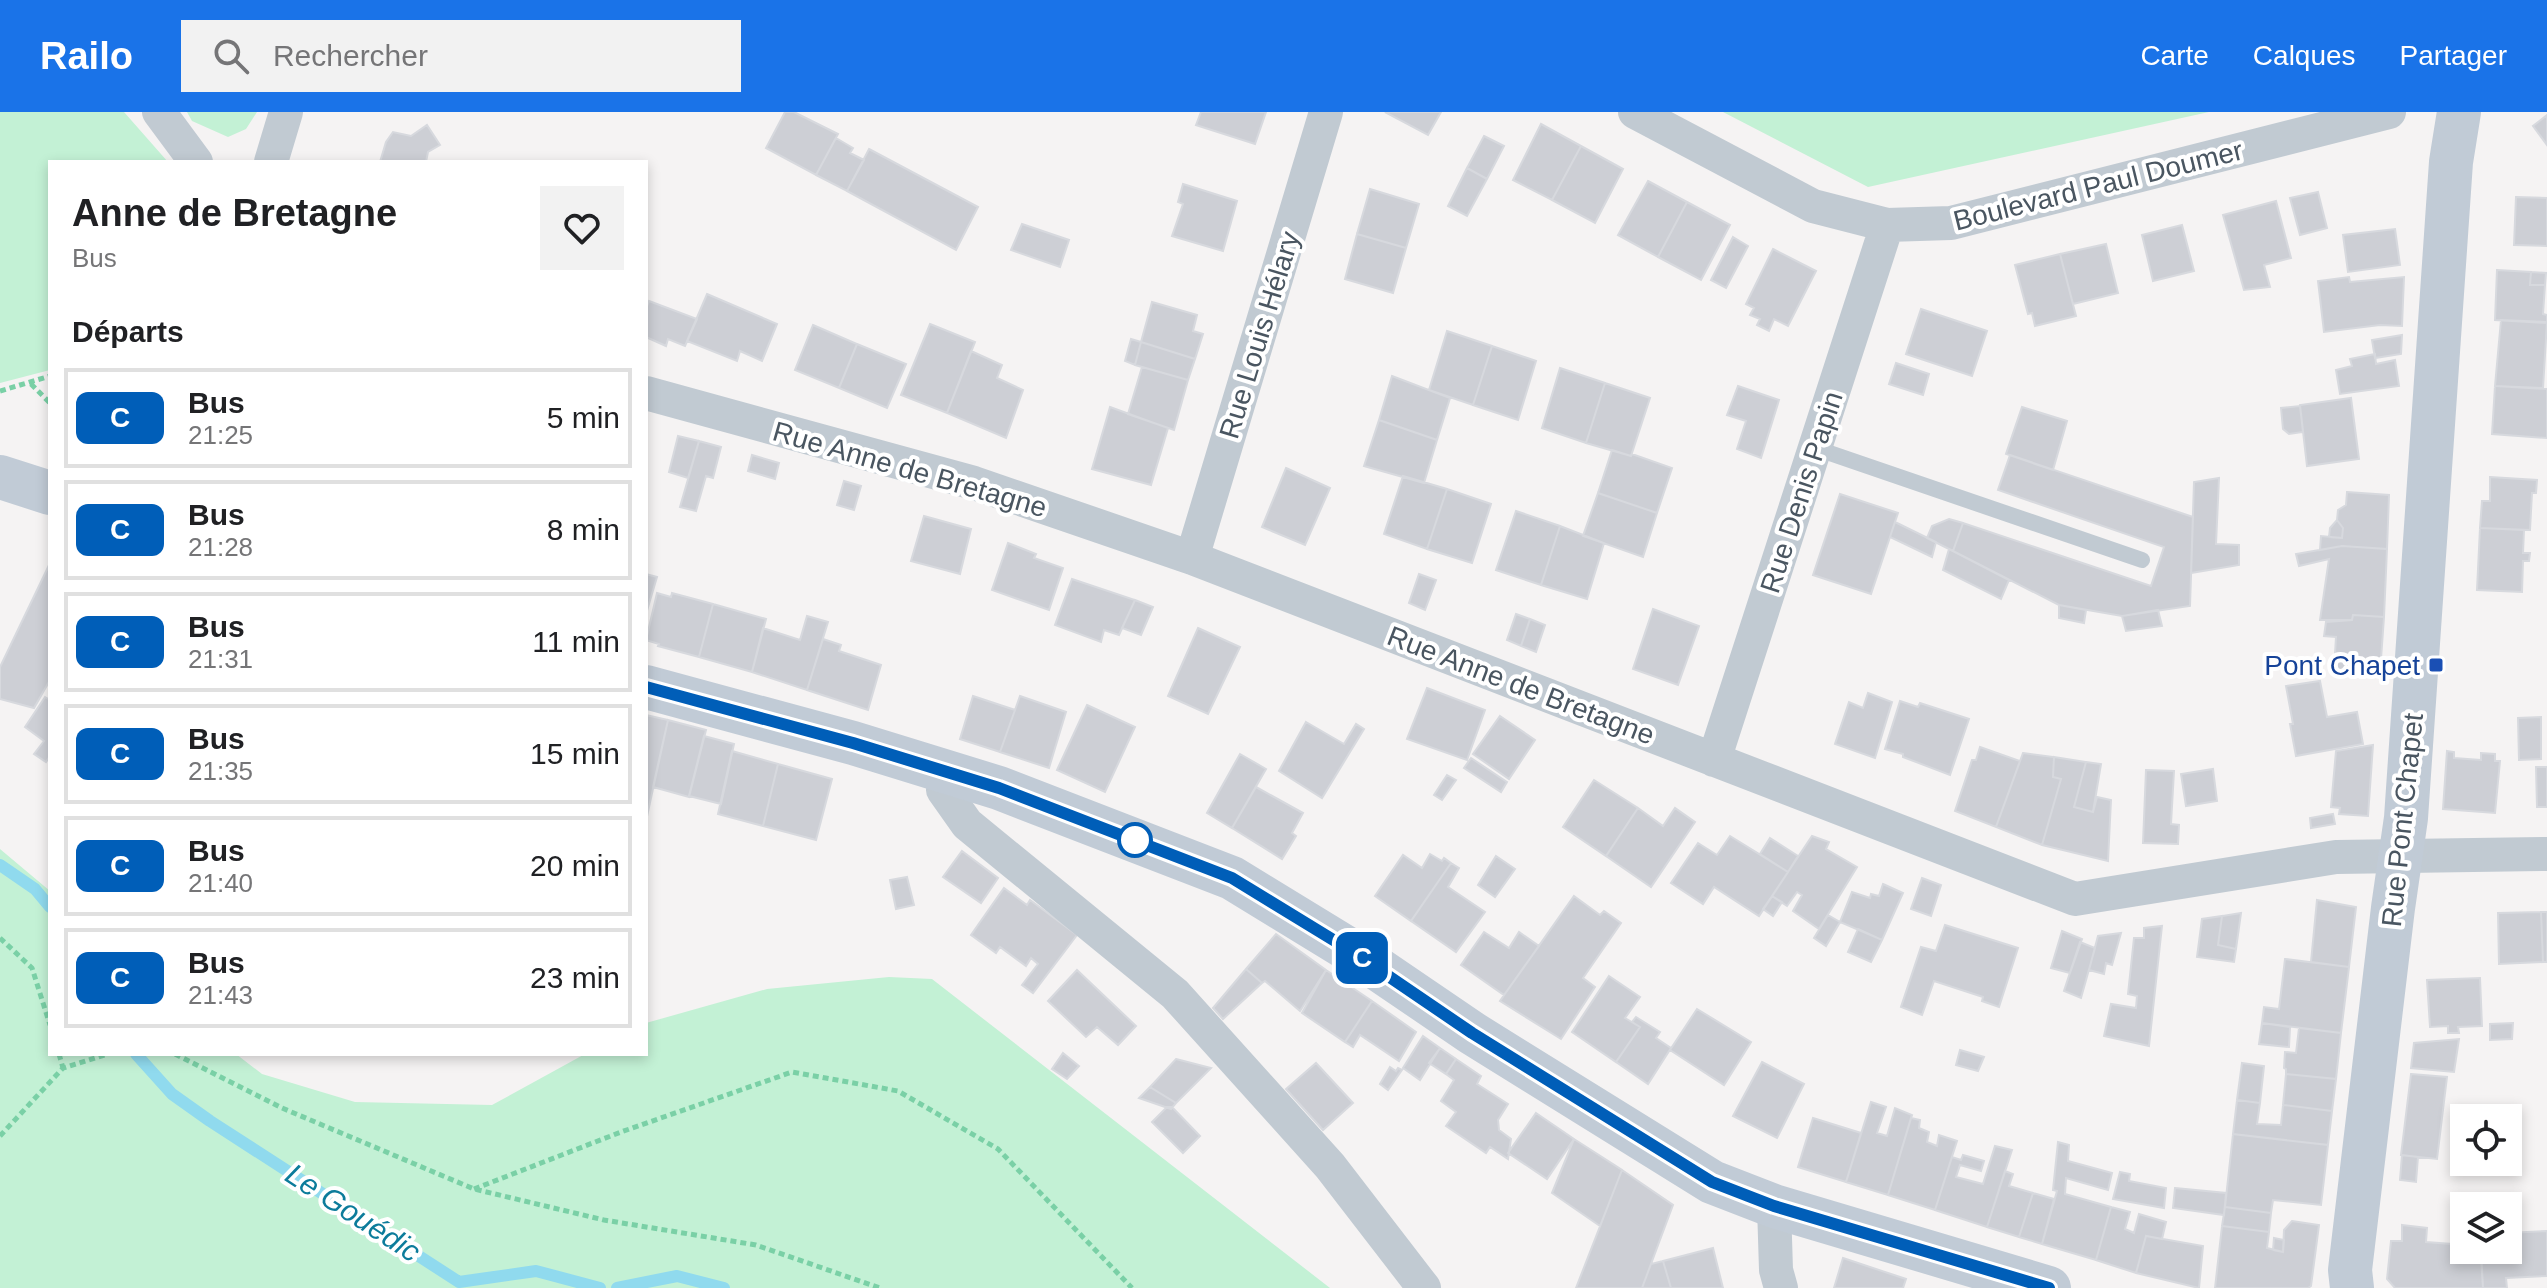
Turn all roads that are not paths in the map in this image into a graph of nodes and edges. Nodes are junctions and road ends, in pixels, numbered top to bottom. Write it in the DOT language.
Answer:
graph roads {
  1 [pos="159,112"];
  2 [pos="286,112"];
  3 [pos="1326,112"];
  4 [pos="1635,112"];
  5 [pos="2389,112"];
  6 [pos="2459,112"];
  7 [pos="195,160"];
  8 [pos="272,160"];
  9 [pos="1887,225"];
  10 [pos="648,394"];
  11 [pos="1815,448"];
  12 [pos="0,477"];
  13 [pos="48,490"];
  14 [pos="1192,558"];
  15 [pos="2142,560"];
  16 [pos="648,688"];
  17 [pos="1714,760"];
  18 [pos="946,772"];
  19 [pos="2547,854"];
  20 [pos="2401,856"];
  21 [pos="1774,1206"];
  22 [pos="1424,1288"];
  23 [pos="1781,1288"];
  24 [pos="2049,1288"];
  25 [pos="2352,1288"];
  1 -- 7 [label="street"];
  2 -- 8 [label="street"];
  3 -- 14 [label="street, Rue Louis Hélary"];
  4 -- 9 [label="street, Boulevard Paul Doumer"];
  5 -- 9 [label="street, Boulevard Paul Doumer"];
  6 -- 20 [label="main road, Rue Pont Chapet"];
  9 -- 11 [label="street, Rue Denis Papin"];
  10 -- 14 [label="street, Rue Anne de Bretagne"];
  11 -- 15 [label="lane"];
  11 -- 17 [label="street, Rue Denis Papin"];
  12 -- 13 [label="main road"];
  14 -- 17 [label="street, Rue Anne de Bretagne"];
  16 -- 18 [label="main road"];
  17 -- 20 [label="street, Rue Anne de Bretagne"];
  18 -- 21 [label="main road"];
  18 -- 22 [label="street"];
  19 -- 20 [label="street, Rue Anne de Bretagne"];
  20 -- 25 [label="main road, Rue Pont Chapet"];
  21 -- 23 [label="street"];
  21 -- 24 [label="main road"];
}
